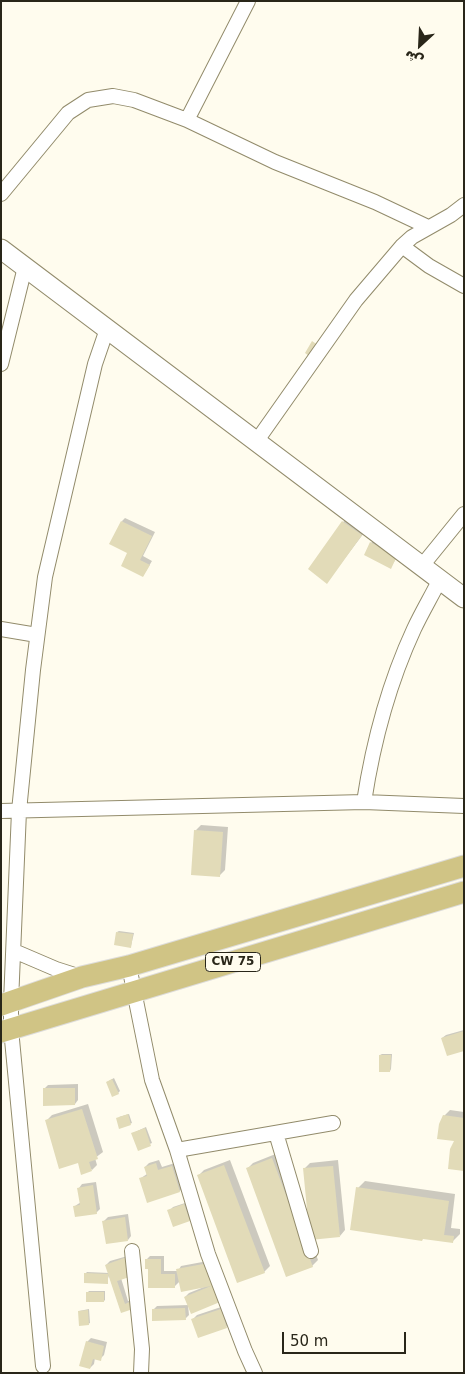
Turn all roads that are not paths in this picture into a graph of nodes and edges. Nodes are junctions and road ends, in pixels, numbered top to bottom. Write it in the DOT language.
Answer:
graph roads {
  1 [pos="248,1"];
  2 [pos="187,120"];
  3 [pos="1,194"];
  4 [pos="464,204"];
  5 [pos="428,228"];
  6 [pos="402,246"];
  7 [pos="1,249"];
  8 [pos="25,267"];
  9 [pos="464,286"];
  10 [pos="107,329"];
  11 [pos="1,364"];
  12 [pos="256,442"];
  13 [pos="461,521"];
  14 [pos="421,567"];
  15 [pos="439,581"];
  16 [pos="464,598"];
  17 [pos="1,629"];
  18 [pos="38,635"];
  19 [pos="364,802"];
  20 [pos="464,806"];
  21 [pos="1,811"];
  22 [pos="19,811"];
  23 [pos="464,866"];
  24 [pos="464,892"];
  25 [pos="14,951"];
  26 [pos="128,966"];
  27 [pos="82,977"];
  28 [pos="134,992"];
  29 [pos="6,1003"];
  30 [pos="6,1031"];
  31 [pos="333,1123"];
  32 [pos="276,1133"];
  33 [pos="177,1150"];
  34 [pos="311,1250"];
  35 [pos="132,1251"];
  36 [pos="43,1366"];
  37 [pos="141,1373"];
  38 [pos="256,1373"];
  1 -- 2 [label="street"];
  2 -- 3 [label="street"];
  2 -- 5 [label="street"];
  4 -- 5 [label="street"];
  5 -- 6 [label="street"];
  6 -- 9 [label="street"];
  6 -- 12 [label="street"];
  7 -- 8 [label="main road"];
  8 -- 10 [label="main road"];
  8 -- 11 [label="street"];
  10 -- 12 [label="main road"];
  10 -- 18 [label="street"];
  12 -- 14 [label="main road"];
  13 -- 14 [label="street"];
  14 -- 15 [label="main road"];
  15 -- 16 [label="main road"];
  15 -- 19 [label="street"];
  17 -- 18 [label="street"];
  18 -- 22 [label="street"];
  19 -- 20 [label="street"];
  19 -- 22 [label="street"];
  21 -- 22 [label="street"];
  22 -- 25 [label="street"];
  23 -- 26 [label="main road, CW 75"];
  24 -- 28 [label="main road, CW 75"];
  25 -- 27 [label="street"];
  25 -- 29 [label="street"];
  26 -- 27 [label="main road, CW 75"];
  26 -- 28 [label="street"];
  27 -- 29 [label="main road, CW 75"];
  28 -- 30 [label="main road, CW 75"];
  28 -- 33 [label="street"];
  29 -- 30 [label="street"];
  30 -- 36 [label="street"];
  31 -- 32 [label="street"];
  32 -- 33 [label="street"];
  32 -- 34 [label="street"];
  33 -- 38 [label="street"];
  35 -- 37 [label="street"];
}
